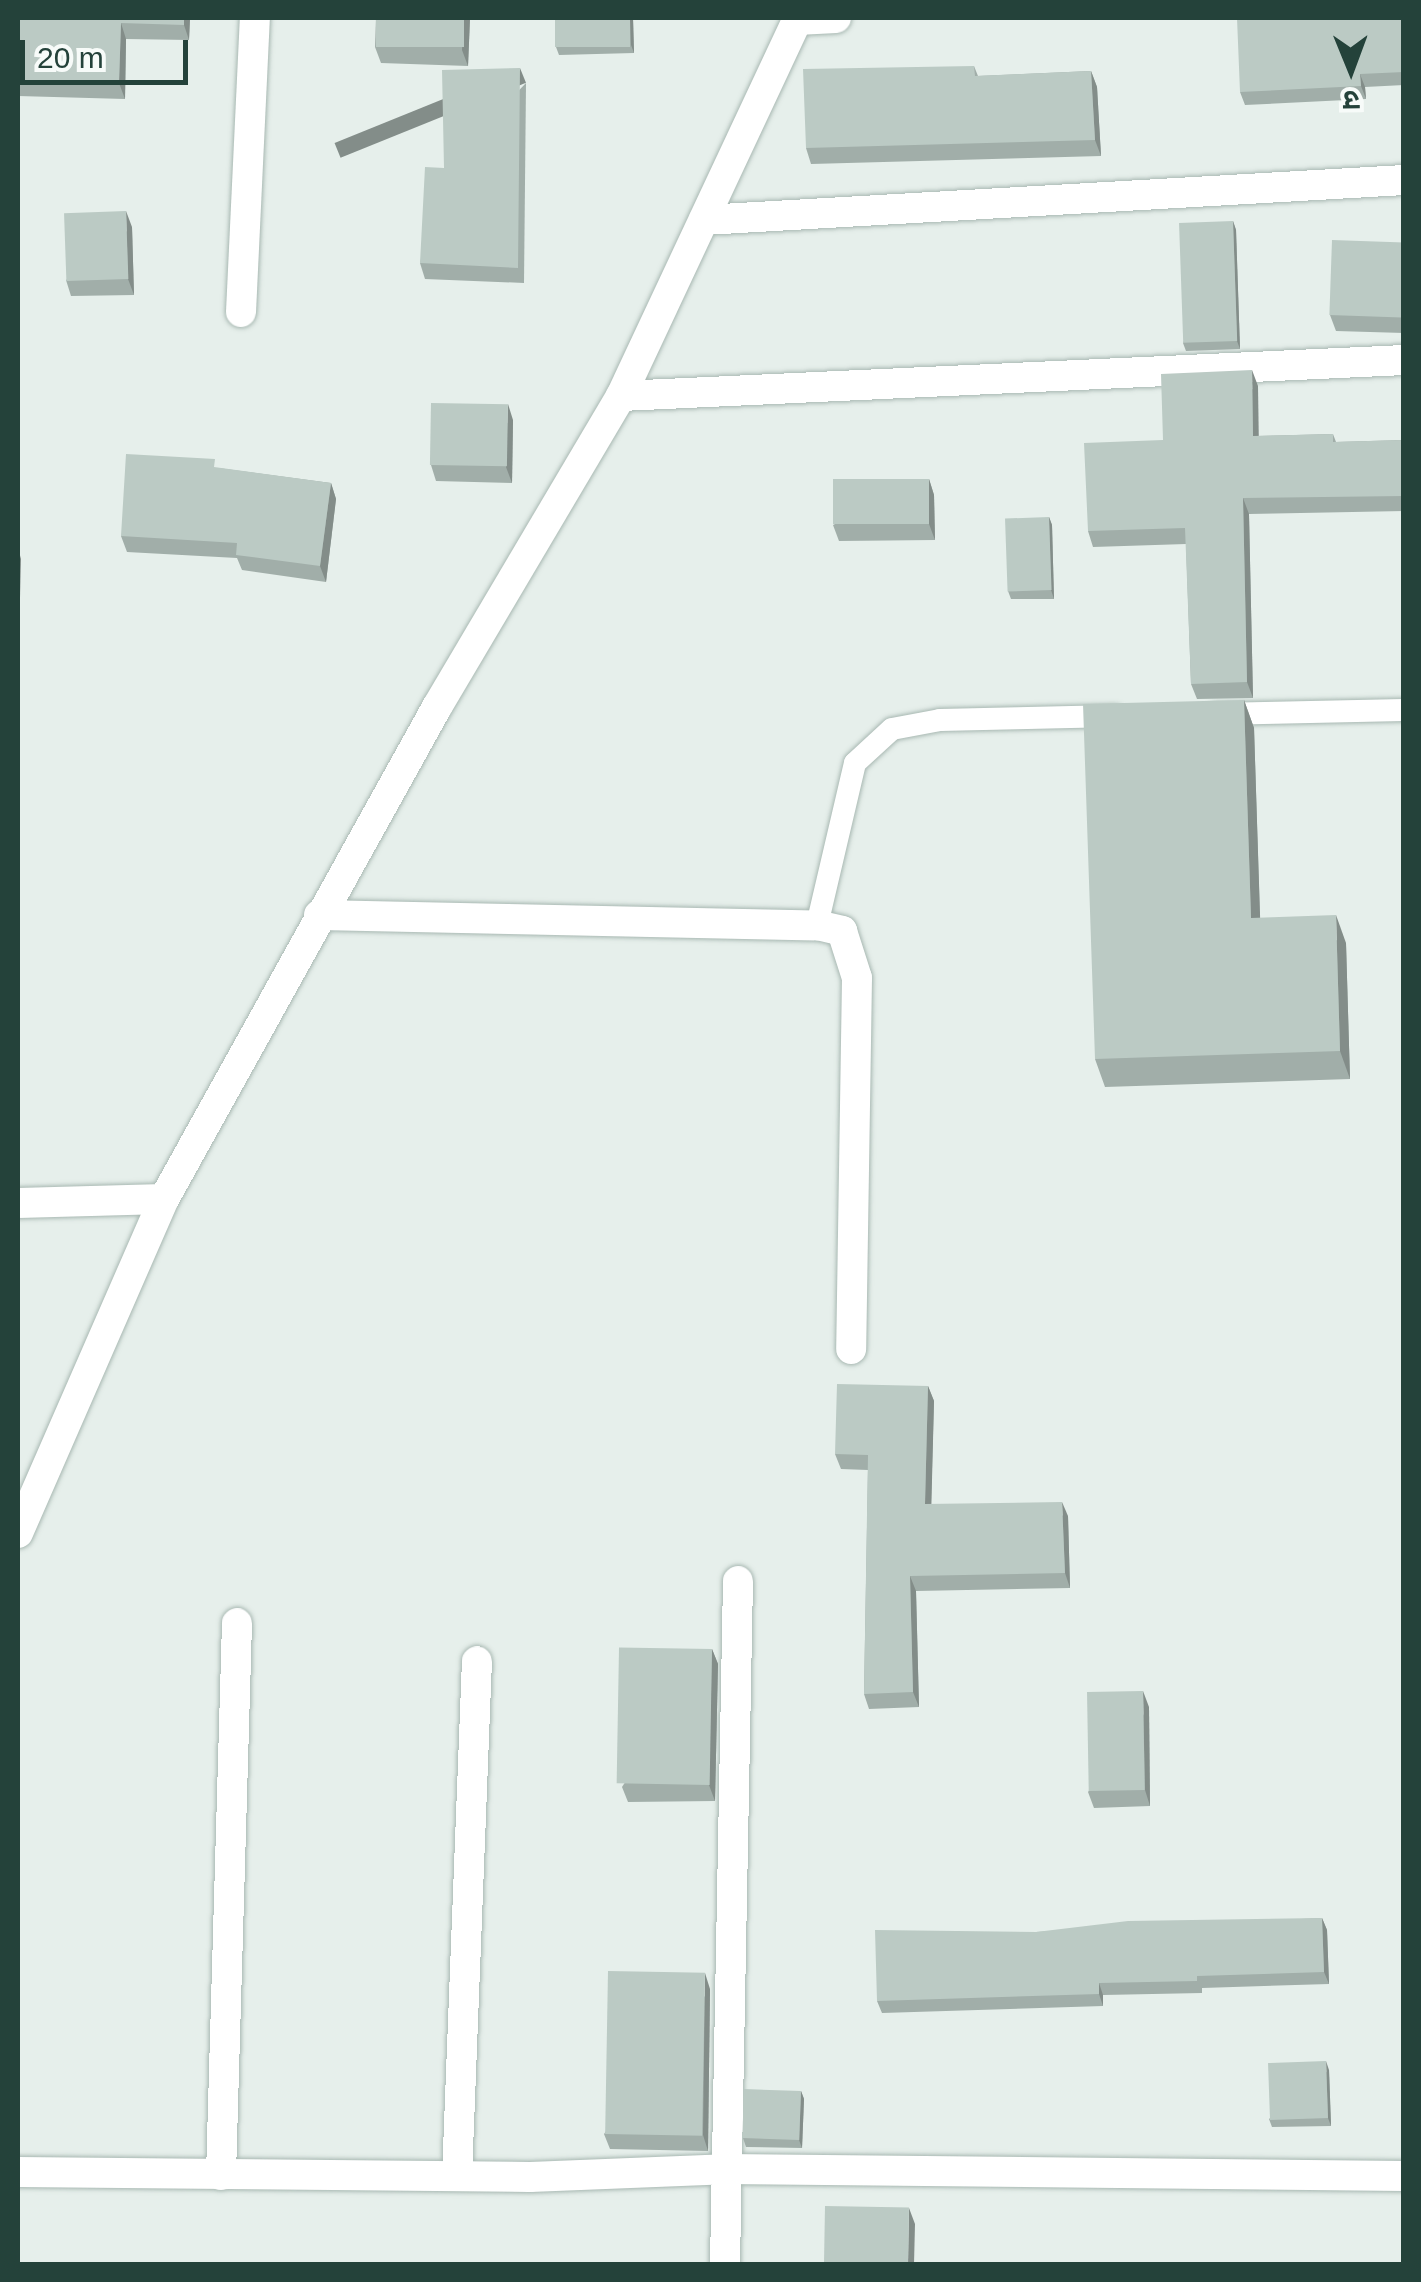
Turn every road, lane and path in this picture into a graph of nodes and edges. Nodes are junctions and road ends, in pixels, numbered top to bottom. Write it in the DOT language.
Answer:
graph roads {
  1 [pos="255,18"];
  2 [pos="836,18"];
  3 [pos="798,19"];
  4 [pos="1404,180"];
  5 [pos="704,220"];
  6 [pos="241,312"];
  7 [pos="1404,360"];
  8 [pos="620,396"];
  9 [pos="1404,710"];
  10 [pos="1191,714"];
  11 [pos="1133,716"];
  12 [pos="319,915"];
  13 [pos="817,925"];
  14 [pos="164,1198"];
  15 [pos="18,1204"];
  16 [pos="851,1349"];
  17 [pos="18,1533"];
  18 [pos="738,1581"];
  19 [pos="237,1623"];
  20 [pos="477,1661"];
  21 [pos="725,2168"];
  22 [pos="18,2172"];
  23 [pos="221,2174"];
  24 [pos="457,2176"];
  25 [pos="1404,2176"];
  26 [pos="725,2264"];
  1 -- 6 [label="street"];
  2 -- 3 [label="street"];
  3 -- 5 [label="street"];
  4 -- 5 [label="street"];
  5 -- 8 [label="street"];
  7 -- 8 [label="street"];
  8 -- 12 [label="street"];
  9 -- 10 [label="lane"];
  11 -- 13 [label="lane"];
  12 -- 13 [label="street"];
  12 -- 14 [label="street"];
  13 -- 16 [label="street"];
  14 -- 15 [label="street"];
  14 -- 17 [label="street"];
  18 -- 21 [label="street"];
  19 -- 23 [label="street"];
  20 -- 24 [label="street"];
  21 -- 24 [label="street"];
  21 -- 25 [label="street"];
  21 -- 26 [label="street"];
  22 -- 23 [label="street"];
  23 -- 24 [label="street"];
}
